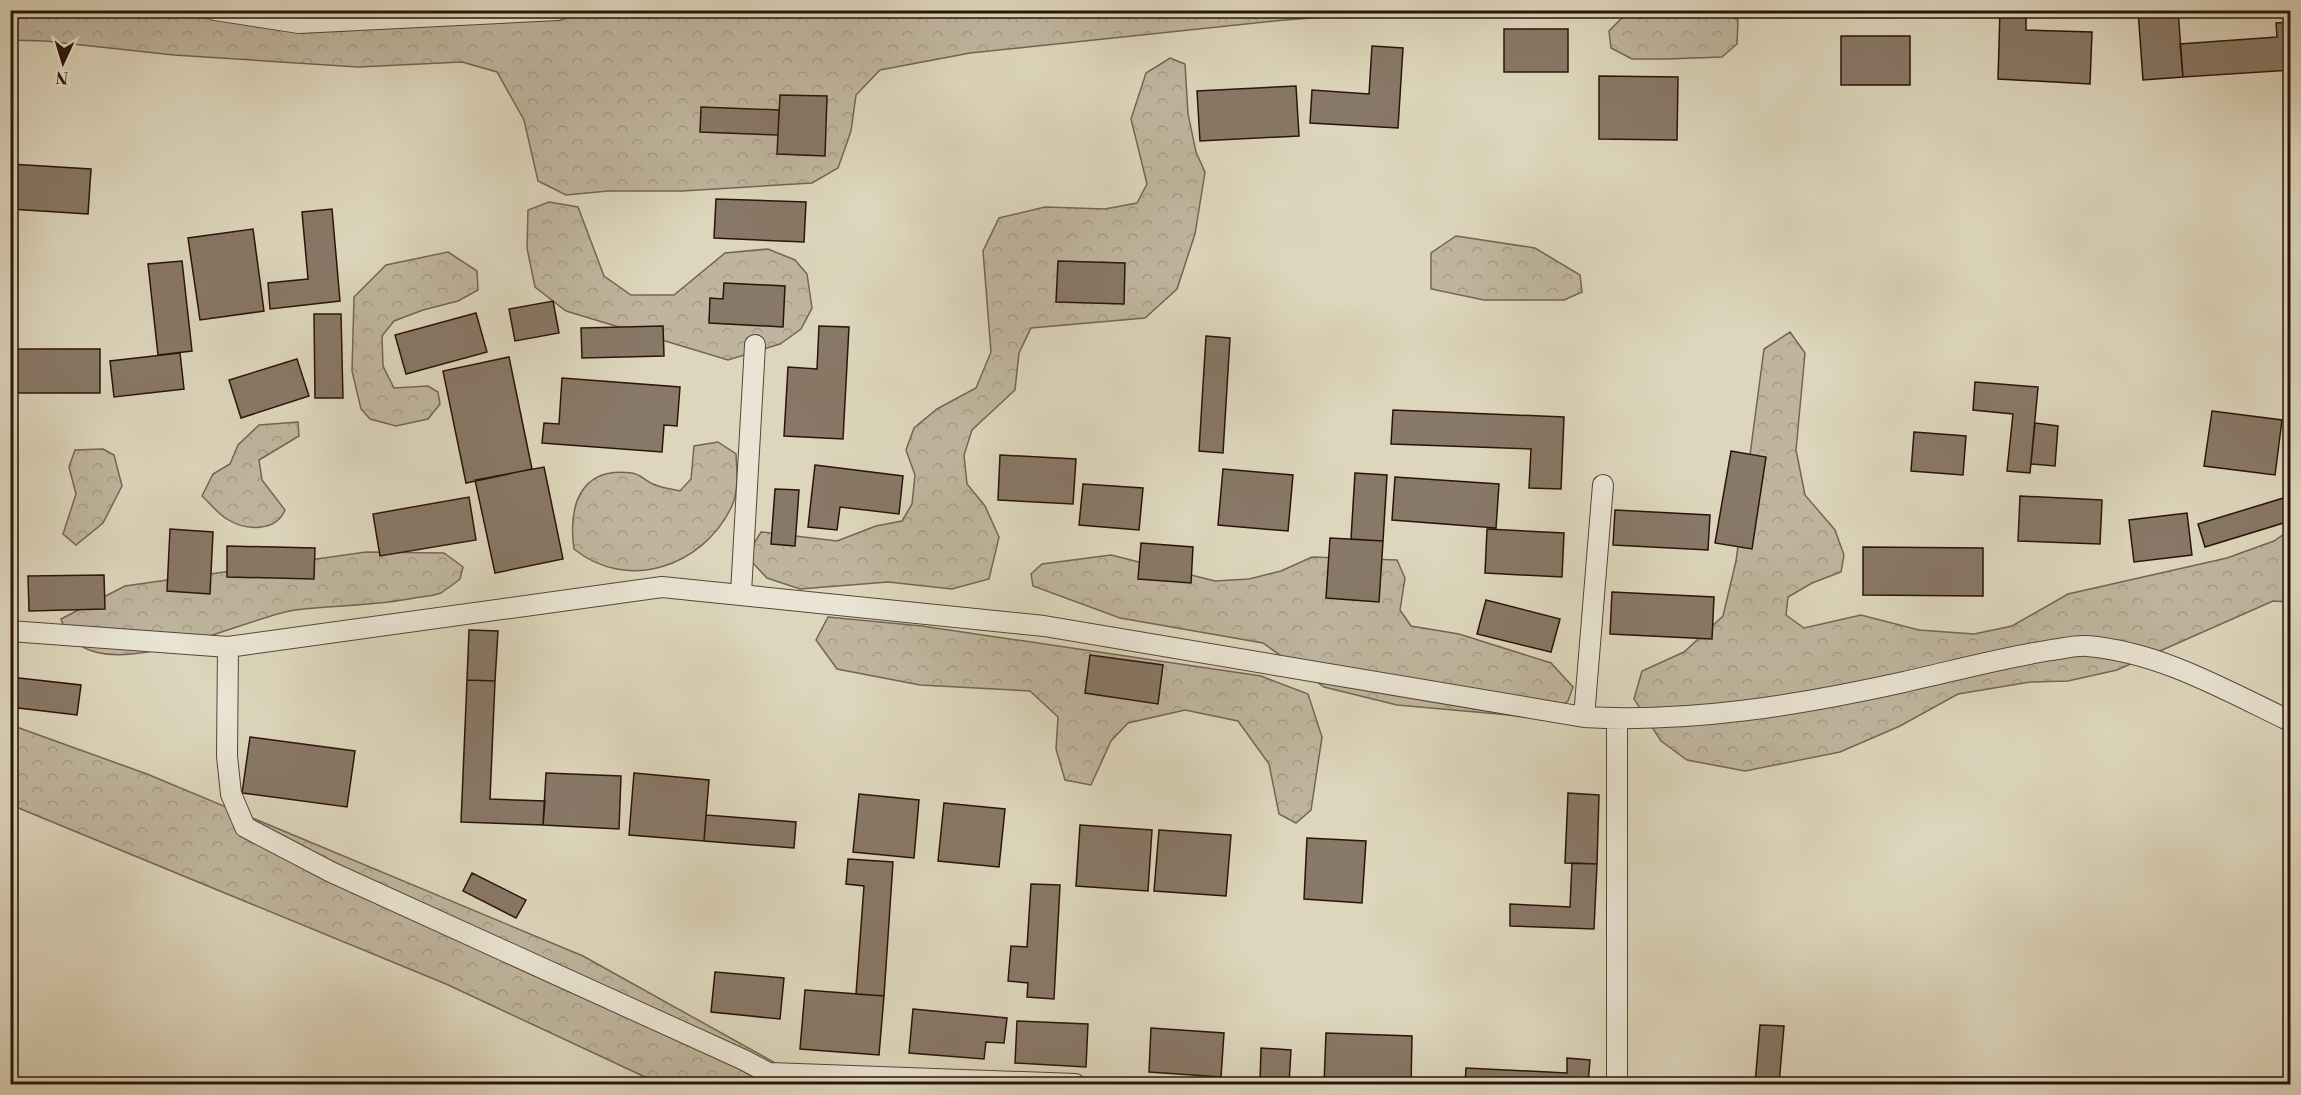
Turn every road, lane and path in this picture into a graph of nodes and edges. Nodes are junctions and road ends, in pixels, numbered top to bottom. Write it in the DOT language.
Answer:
graph roads {
  1 [pos="215,10"];
  2 [pos="558,10"];
  3 [pos="755,345"];
  4 [pos="1603,485"];
  5 [pos="741,593"];
  6 [pos="10,632"];
  7 [pos="228,647"];
  8 [pos="1584,717"];
  9 [pos="1617,719"];
  10 [pos="2290,721"];
  11 [pos="768,1073"];
  12 [pos="789,1084"];
  13 [pos="1075,1084"];
  14 [pos="1617,1084"];
  1 -- 2 [label="lane"];
  3 -- 5 [label="lane"];
  4 -- 8 [label="lane"];
  5 -- 7 [label="lane"];
  5 -- 8 [label="lane"];
  6 -- 7 [label="lane"];
  7 -- 11 [label="lane"];
  8 -- 9 [label="lane"];
  9 -- 10 [label="lane"];
  9 -- 14 [label="lane"];
  11 -- 12 [label="lane"];
  11 -- 13 [label="lane"];
}
